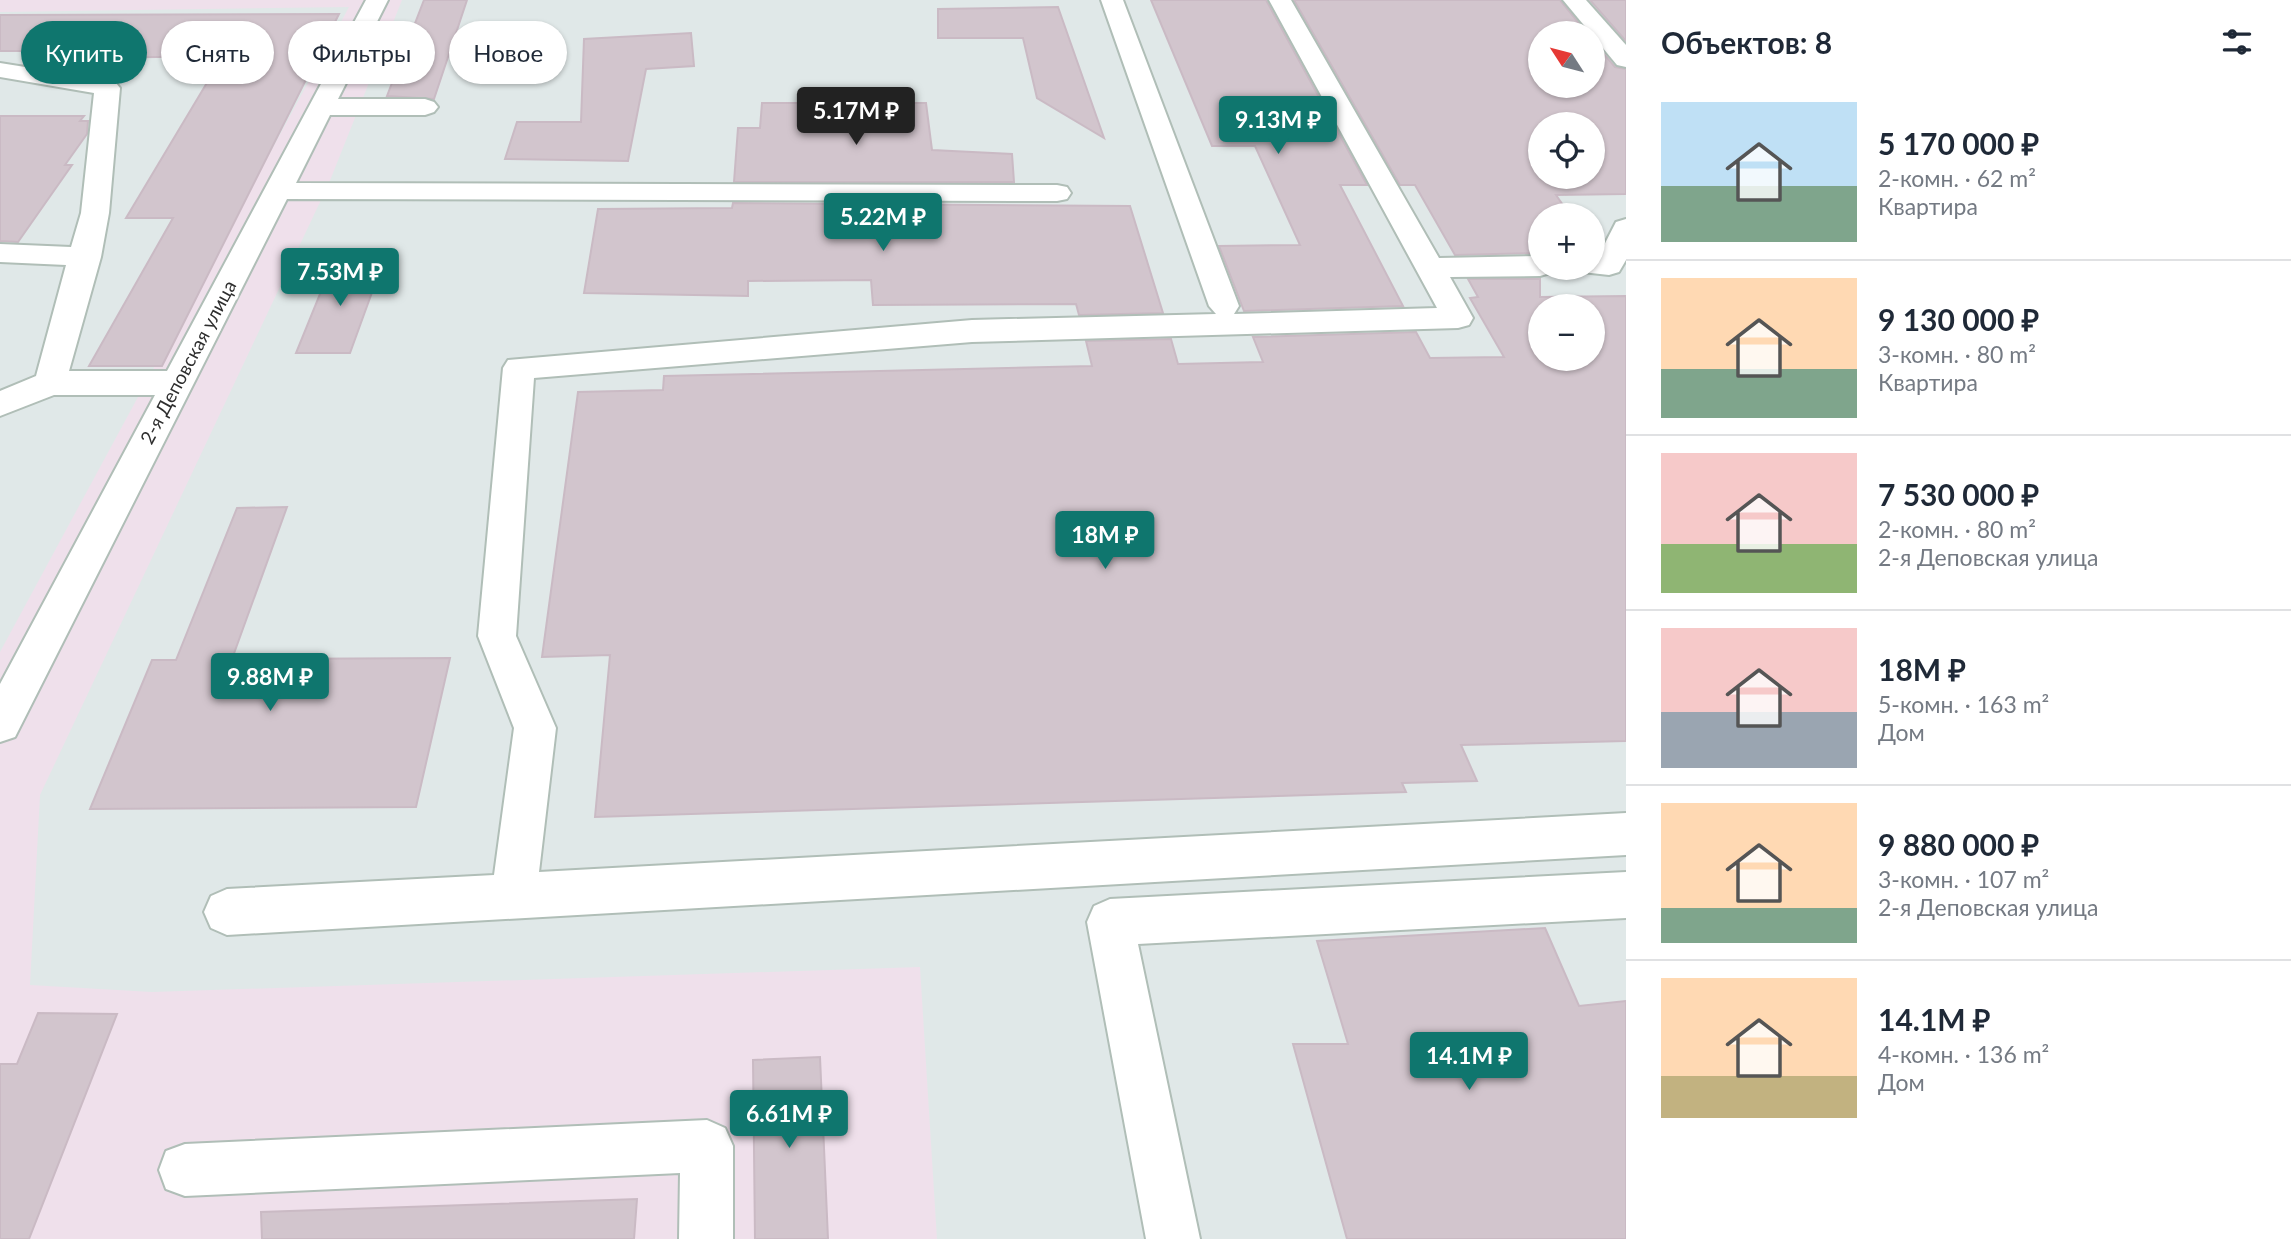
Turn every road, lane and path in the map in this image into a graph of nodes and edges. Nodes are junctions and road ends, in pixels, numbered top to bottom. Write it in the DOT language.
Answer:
graph roads {
  1 [pos="377,0"];
  2 [pos="1112,0"];
  3 [pos="1280,0"];
  4 [pos="1574,0"];
  5 [pos="1626,60"];
  6 [pos="0,69"];
  7 [pos="321,107"];
  8 [pos="425,107"];
  9 [pos="549,167"];
  10 [pos="283,180"];
  11 [pos="1057,194"];
  12 [pos="1626,228"];
  13 [pos="0,253"];
  14 [pos="86,257"];
  15 [pos="1605,265"];
  16 [pos="1528,266"];
  17 [pos="1430,268"];
  18 [pos="1224,306"];
  19 [pos="50,383"];
  20 [pos="177,383"];
  21 [pos="0,404"];
  22 [pos="11,683"];
  23 [pos="0,724"];
  24 [pos="1626,834"];
  25 [pos="1626,895"];
  26 [pos="514,896"];
  27 [pos="227,912"];
  28 [pos="185,1170"];
  29 [pos="706,1239"];
  30 [pos="1173,1239"];
  1 -- 7 [label="street, 2-я Деповская улица"];
  2 -- 18 [label="street"];
  3 -- 17 [label="street"];
  4 -- 5 [label="street"];
  6 -- 14 [label="street"];
  7 -- 8 [label="street"];
  7 -- 10 [label="street, 2-я Деповская улица"];
  9 -- 10 [label="street"];
  10 -- 11 [label="street"];
  10 -- 20 [label="street, 2-я Деповская улица"];
  12 -- 15 [label="street"];
  13 -- 14 [label="street"];
  14 -- 19 [label="street"];
  16 -- 17 [label="street"];
  17 -- 26 [label="street"];
  19 -- 20 [label="street"];
  19 -- 21 [label="street"];
  20 -- 22 [label="street, 2-я Деповская улица"];
  22 -- 23 [label="street, 2-я Деповская улица"];
  24 -- 26 [label="street"];
  25 -- 30 [label="street"];
  26 -- 27 [label="street"];
  28 -- 29 [label="street"];
}
